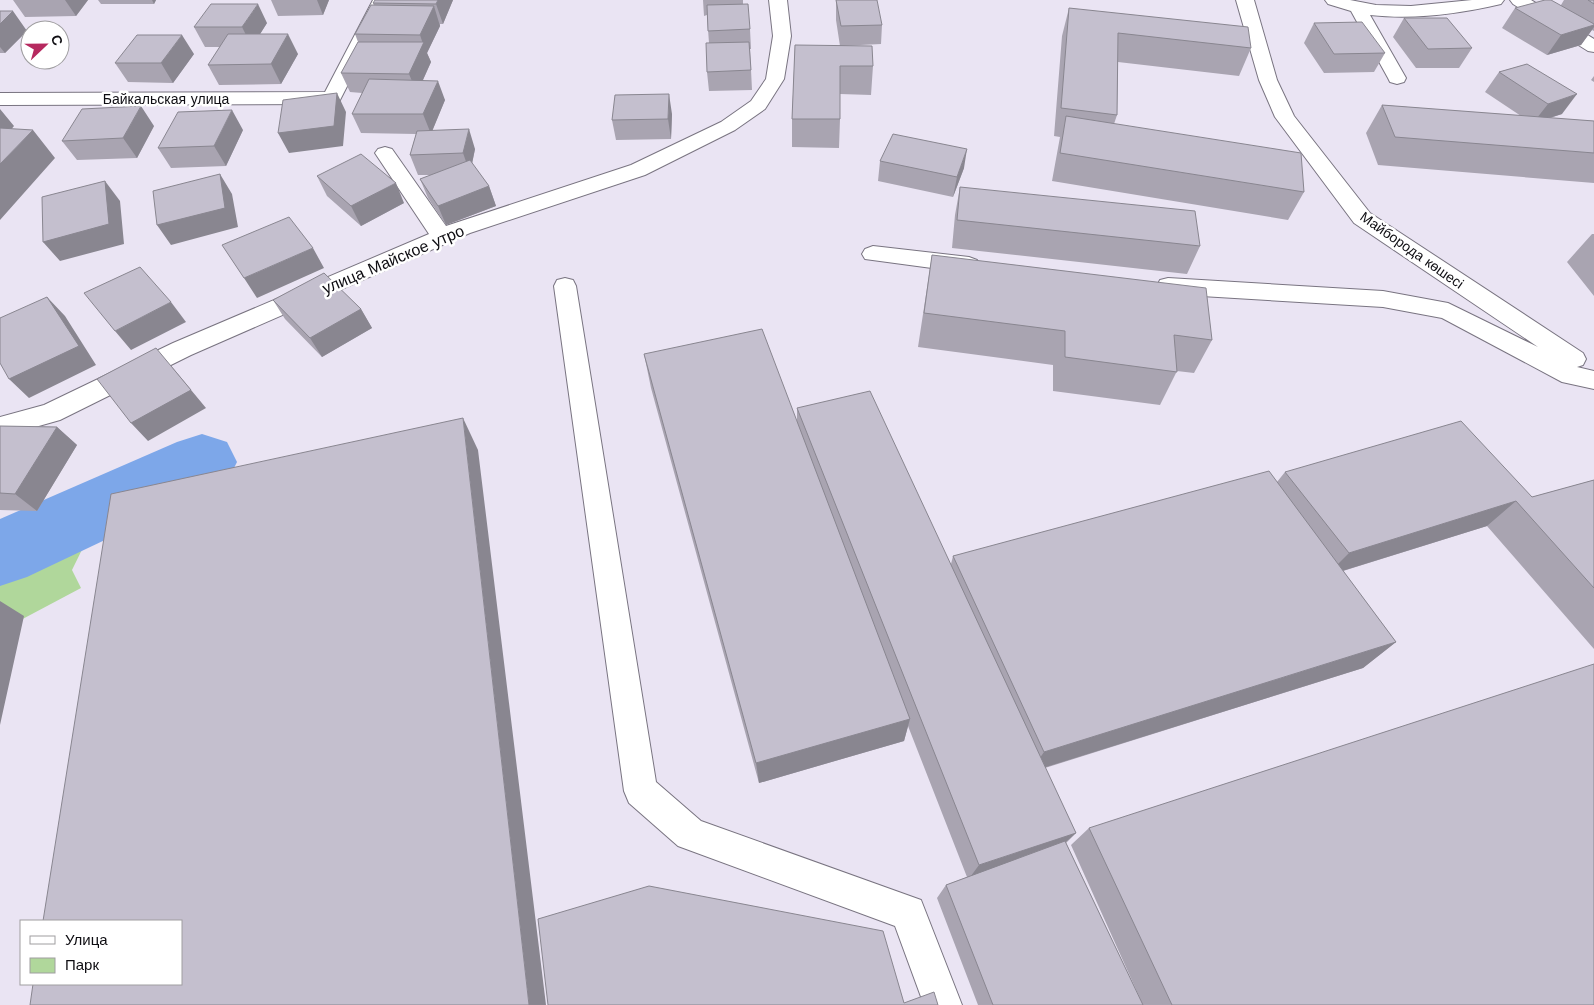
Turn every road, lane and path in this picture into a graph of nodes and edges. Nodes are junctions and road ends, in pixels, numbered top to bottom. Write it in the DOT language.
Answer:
graph roads {
  1 [pos="382,0"];
  2 [pos="778,0"];
  3 [pos="1245,0"];
  4 [pos="1334,0"];
  5 [pos="1495,0"];
  6 [pos="1519,0"];
  7 [pos="1358,8"];
  8 [pos="1594,47"];
  9 [pos="1397,78"];
  10 [pos="0,99"];
  11 [pos="385,153"];
  12 [pos="442,237"];
  13 [pos="873,254"];
  14 [pos="991,267"];
  15 [pos="1148,284"];
  16 [pos="565,286"];
  17 [pos="1594,372"];
  18 [pos="1594,380"];
  19 [pos="0,427"];
  20 [pos="944,1005"];
  1 -- 10 [label="street, Байкальская улица"];
  2 -- 12 [label="street, улица Майское утро"];
  3 -- 17 [label="street, Майборода көшесі"];
  4 -- 7 [label="street"];
  5 -- 7 [label="street"];
  6 -- 8 [label="street"];
  7 -- 9 [label="street"];
  11 -- 12 [label="street"];
  12 -- 19 [label="street, улица Майское утро"];
  13 -- 14 [label="street"];
  15 -- 18 [label="street"];
  16 -- 20 [label="street"];
}
